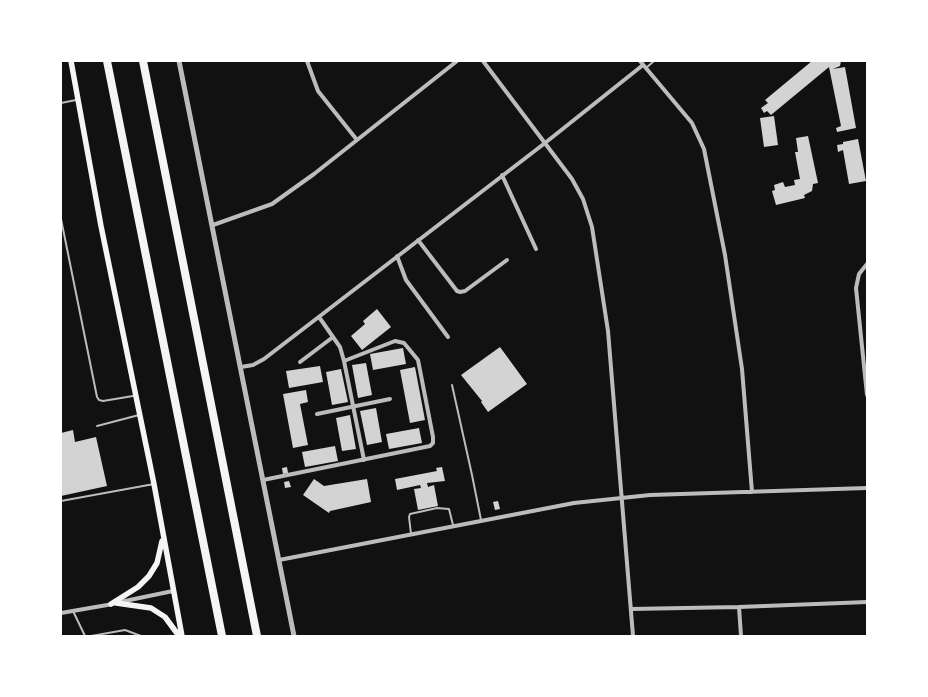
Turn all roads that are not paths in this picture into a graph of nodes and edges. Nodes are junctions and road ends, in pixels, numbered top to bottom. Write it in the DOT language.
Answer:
graph roads {
  1 [pos="71,61"];
  2 [pos="107,61"];
  3 [pos="143,61"];
  4 [pos="179,61"];
  5 [pos="307,61"];
  6 [pos="457,61"];
  7 [pos="483,61"];
  8 [pos="654,61"];
  9 [pos="643,65"];
  10 [pos="78,100"];
  11 [pos="61,103"];
  12 [pos="357,140"];
  13 [pos="545,143"];
  14 [pos="502,176"];
  15 [pos="61,219"];
  16 [pos="213,226"];
  17 [pos="418,240"];
  18 [pos="536,248"];
  19 [pos="397,256"];
  20 [pos="507,260"];
  21 [pos="867,264"];
  22 [pos="318,317"];
  23 [pos="333,336"];
  24 [pos="448,338"];
  25 [pos="344,361"];
  26 [pos="300,362"];
  27 [pos="241,367"];
  28 [pos="452,385"];
  29 [pos="867,395"];
  30 [pos="135,396"];
  31 [pos="390,399"];
  32 [pos="354,407"];
  33 [pos="316,414"];
  34 [pos="139,415"];
  35 [pos="97,426"];
  36 [pos="364,460"];
  37 [pos="264,480"];
  38 [pos="154,484"];
  39 [pos="867,488"];
  40 [pos="752,492"];
  41 [pos="623,497"];
  42 [pos="61,501"];
  43 [pos="480,520"];
  44 [pos="453,525"];
  45 [pos="411,534"];
  46 [pos="163,536"];
  47 [pos="279,560"];
  48 [pos="173,590"];
  49 [pos="867,602"];
  50 [pos="113,604"];
  51 [pos="739,607"];
  52 [pos="631,609"];
  53 [pos="73,611"];
  54 [pos="61,613"];
  55 [pos="85,636"];
  56 [pos="91,636"];
  57 [pos="141,636"];
  58 [pos="181,636"];
  59 [pos="222,636"];
  60 [pos="257,636"];
  61 [pos="294,636"];
  62 [pos="633,636"];
  63 [pos="741,636"];
  1 -- 10 [label="main road"];
  2 -- 59 [label="highway"];
  3 -- 60 [label="highway"];
  4 -- 16 [label="street"];
  5 -- 12 [label="street"];
  6 -- 12 [label="street"];
  7 -- 13 [label="street"];
  8 -- 9 [label="lane"];
  9 -- 13 [label="street"];
  9 -- 40 [label="street"];
  10 -- 11 [label="lane"];
  10 -- 30 [label="main road"];
  12 -- 16 [label="street"];
  13 -- 14 [label="street"];
  13 -- 41 [label="street"];
  14 -- 17 [label="street"];
  14 -- 18 [label="street"];
  15 -- 30 [label="lane"];
  16 -- 27 [label="street"];
  17 -- 19 [label="street"];
  17 -- 20 [label="street"];
  19 -- 22 [label="street"];
  19 -- 24 [label="street"];
  21 -- 29 [label="street"];
  22 -- 23 [label="street"];
  22 -- 27 [label="street"];
  23 -- 25 [label="street"];
  23 -- 26 [label="street"];
  25 -- 32 [label="street"];
  25 -- 36 [label="street"];
  27 -- 37 [label="street"];
  28 -- 43 [label="lane"];
  30 -- 34 [label="main road"];
  31 -- 32 [label="street"];
  32 -- 33 [label="street"];
  32 -- 36 [label="street"];
  34 -- 35 [label="lane"];
  34 -- 38 [label="main road"];
  36 -- 37 [label="street"];
  37 -- 47 [label="street"];
  38 -- 42 [label="lane"];
  38 -- 46 [label="main road"];
  39 -- 40 [label="street"];
  40 -- 41 [label="street"];
  41 -- 43 [label="street"];
  41 -- 52 [label="street"];
  43 -- 44 [label="street"];
  44 -- 45 [label="street"];
  44 -- 45 [label="lane"];
  45 -- 47 [label="street"];
  46 -- 48 [label="main road"];
  46 -- 50 [label="main road"];
  47 -- 61 [label="street"];
  48 -- 50 [label="street"];
  48 -- 58 [label="main road"];
  49 -- 51 [label="street"];
  50 -- 53 [label="street"];
  50 -- 58 [label="main road"];
  51 -- 52 [label="street"];
  51 -- 63 [label="street"];
  52 -- 62 [label="street"];
  53 -- 54 [label="street"];
  53 -- 55 [label="lane"];
  56 -- 57 [label="lane"];
}
